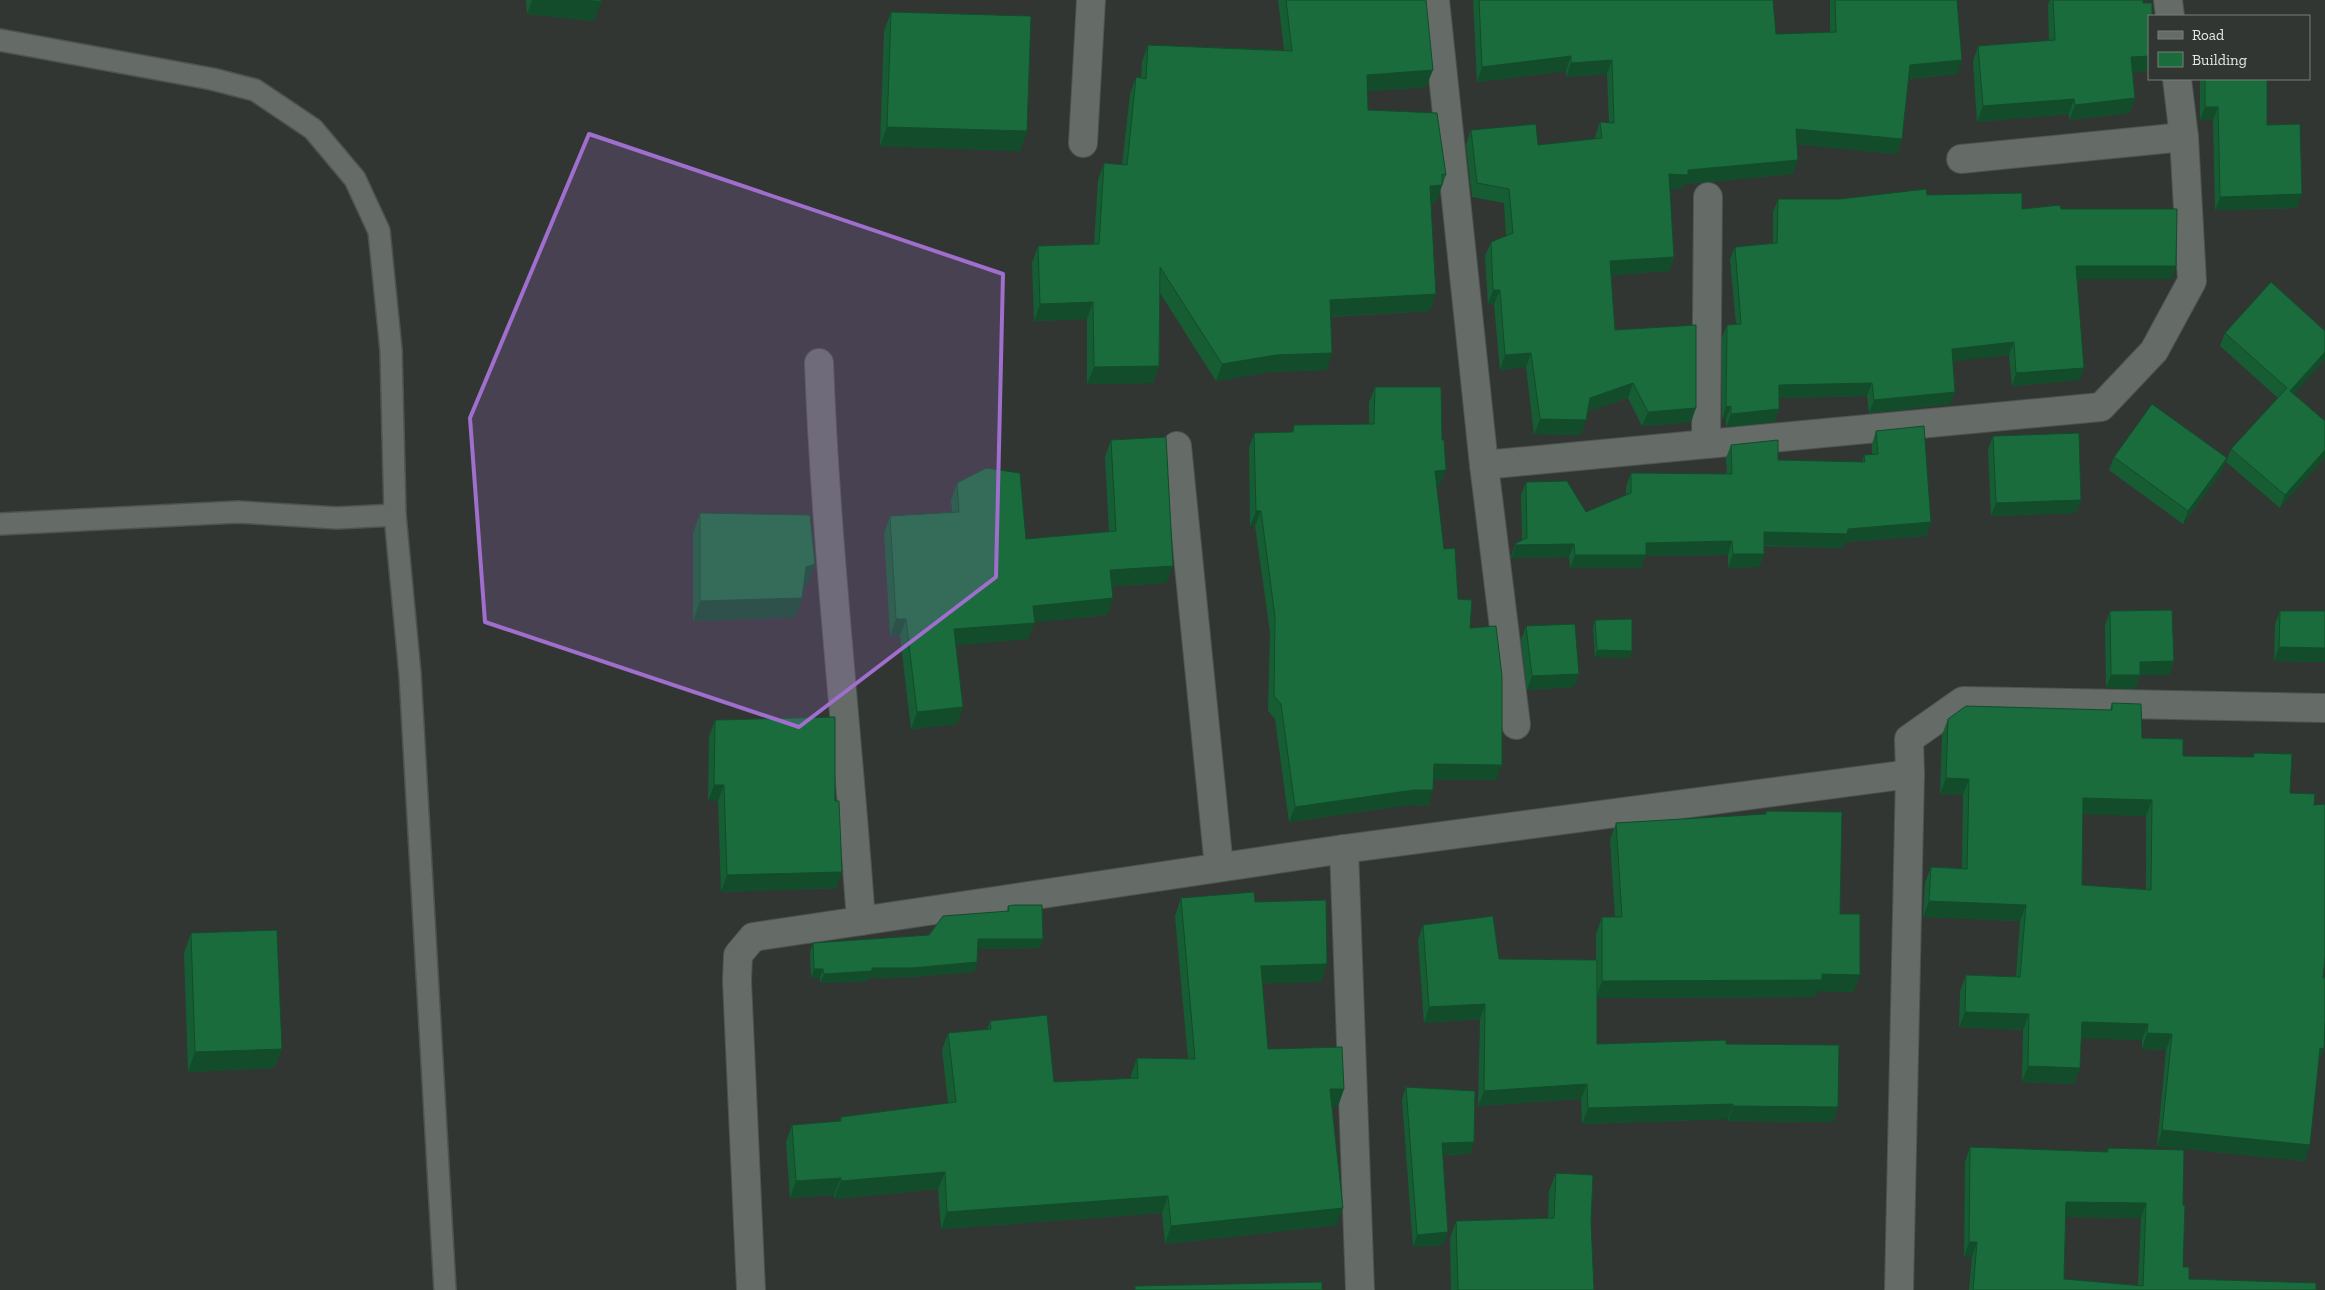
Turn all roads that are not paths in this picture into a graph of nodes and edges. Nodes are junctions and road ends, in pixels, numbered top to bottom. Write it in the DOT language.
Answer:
graph roads {
  1 [pos="1091,0"];
  2 [pos="1435,0"];
  3 [pos="2168,0"];
  4 [pos="2170,15"];
  5 [pos="0,40"];
  6 [pos="2177,80"];
  7 [pos="2184,138"];
  8 [pos="1083,143"];
  9 [pos="1961,159"];
  10 [pos="1708,197"];
  11 [pos="819,363"];
  12 [pos="1706,444"];
  13 [pos="1177,446"];
  14 [pos="1484,465"];
  15 [pos="395,515"];
  16 [pos="0,524"];
  17 [pos="2325,708"];
  18 [pos="1516,725"];
  19 [pos="1910,774"];
  20 [pos="1344,849"];
  21 [pos="1219,868"];
  22 [pos="861,921"];
  23 [pos="445,1290"];
  24 [pos="751,1290"];
  25 [pos="1360,1290"];
  26 [pos="1899,1290"];
  1 -- 8 [label="street"];
  2 -- 14 [label="street"];
  3 -- 4 [label="street"];
  5 -- 15 [label="lane"];
  6 -- 7 [label="street"];
  7 -- 9 [label="street"];
  7 -- 12 [label="street"];
  10 -- 12 [label="street"];
  11 -- 22 [label="street"];
  12 -- 14 [label="street"];
  13 -- 21 [label="street"];
  14 -- 18 [label="street"];
  15 -- 16 [label="lane"];
  15 -- 23 [label="lane"];
  17 -- 19 [label="street"];
  19 -- 20 [label="street"];
  19 -- 26 [label="street"];
  20 -- 21 [label="street"];
  20 -- 25 [label="street"];
  21 -- 22 [label="street"];
  22 -- 24 [label="street"];
}
